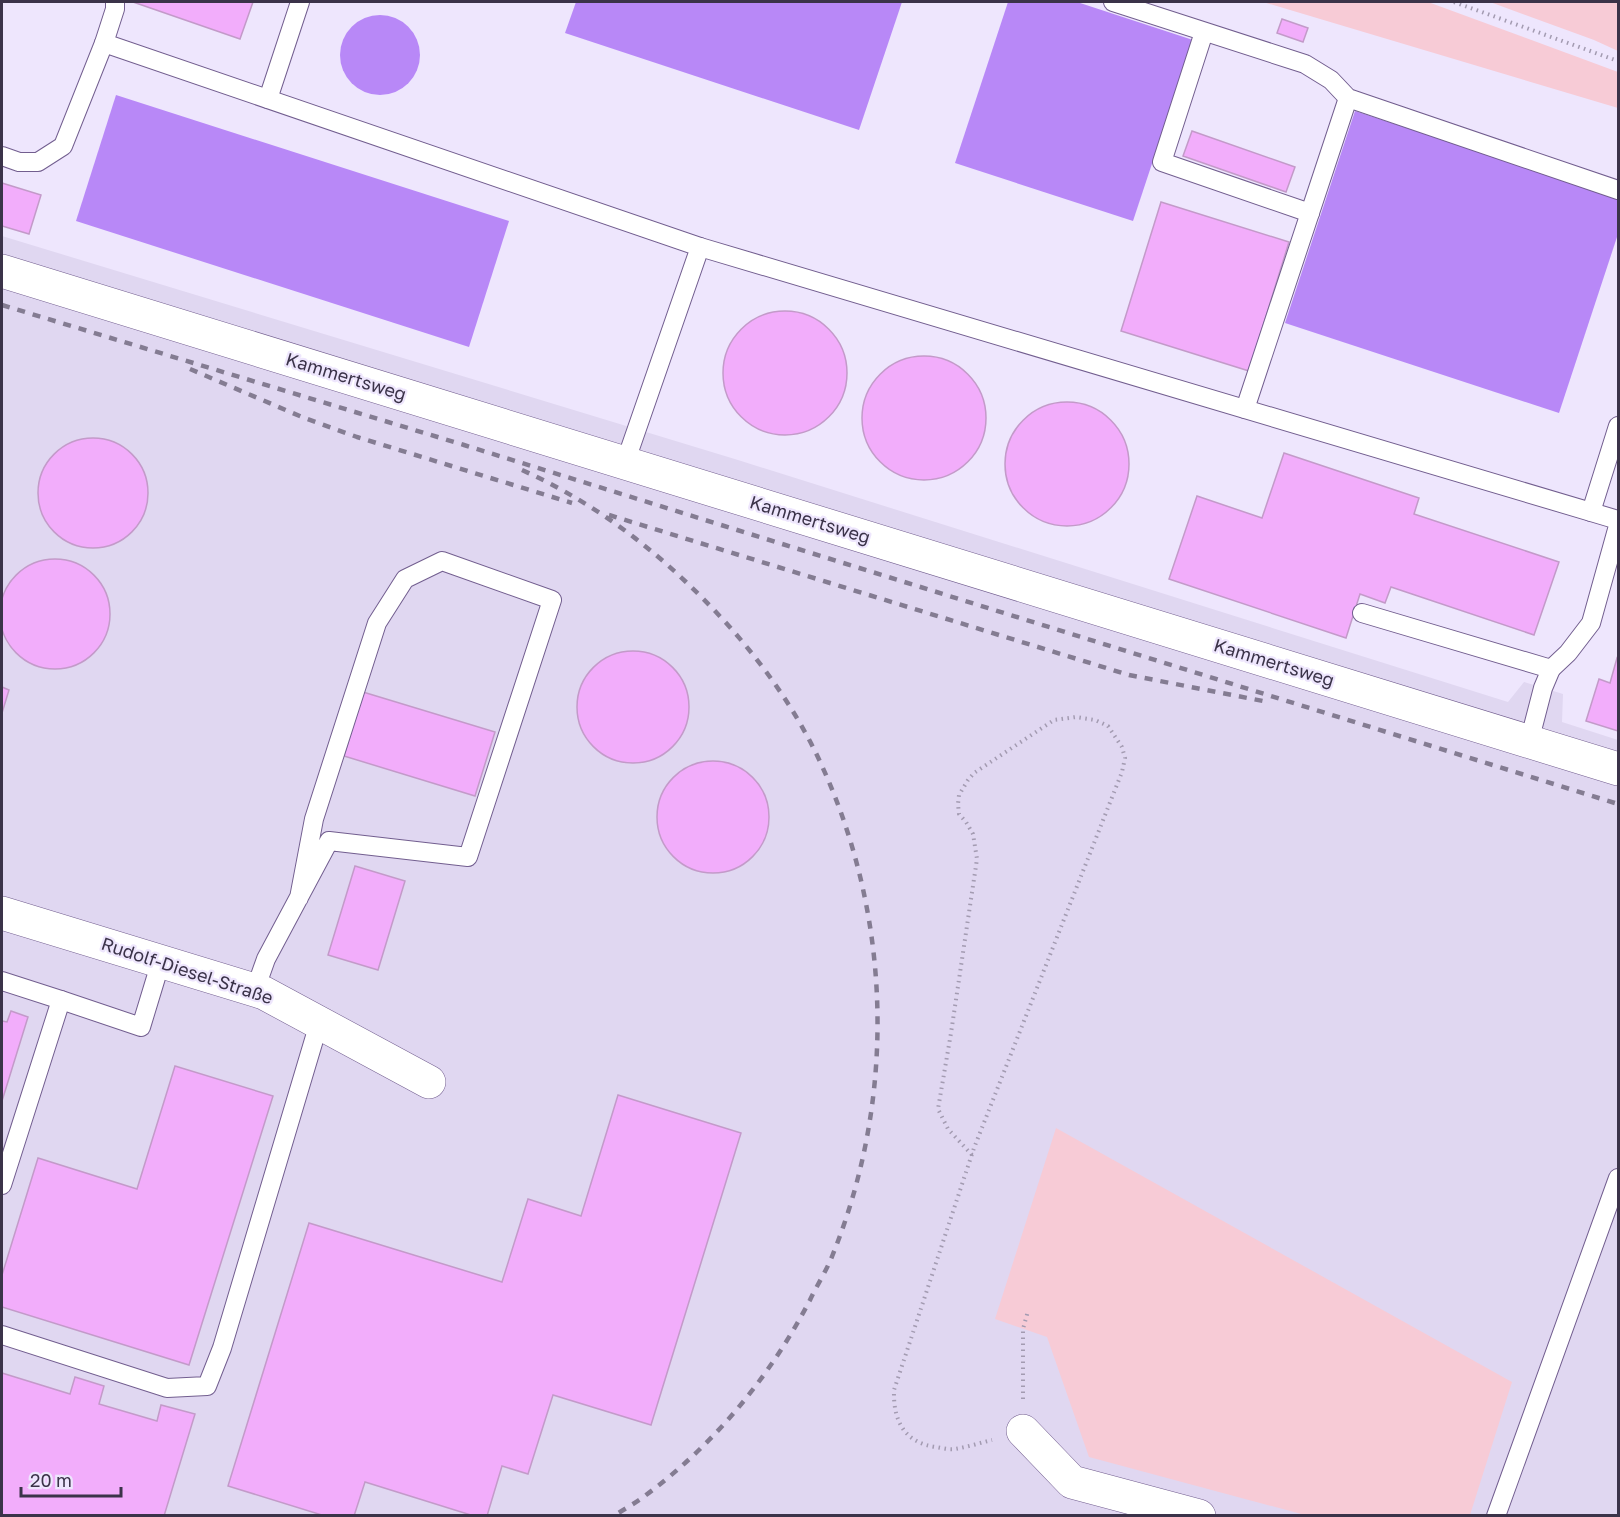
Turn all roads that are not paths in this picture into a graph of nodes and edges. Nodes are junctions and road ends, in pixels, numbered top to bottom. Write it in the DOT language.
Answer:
graph roads {
  1 [pos="115,2"];
  2 [pos="300,2"];
  3 [pos="1113,2"];
  4 [pos="1204,32"];
  5 [pos="104,44"];
  6 [pos="1348,98"];
  7 [pos="268,99"];
  8 [pos="2,156"];
  9 [pos="1618,190"];
  10 [pos="1310,213"];
  11 [pos="700,247"];
  12 [pos="2,271"];
  13 [pos="1245,409"];
  14 [pos="1618,426"];
  15 [pos="625,463"];
  16 [pos="1591,512"];
  17 [pos="1618,520"];
  18 [pos="1618,526"];
  19 [pos="1362,613"];
  20 [pos="1551,669"];
  21 [pos="1529,742"];
  22 [pos="1618,769"];
  23 [pos="298,898"];
  24 [pos="2,912"];
  25 [pos="161,961"];
  26 [pos="2,981"];
  27 [pos="255,990"];
  28 [pos="61,1000"];
  29 [pos="320,1023"];
  30 [pos="429,1082"];
  31 [pos="1618,1178"];
  32 [pos="2,1185"];
  33 [pos="2,1335"];
  34 [pos="1023,1431"];
  35 [pos="1199,1515"];
  36 [pos="1496,1515"];
  1 -- 5 [label="lane"];
  2 -- 7 [label="lane"];
  3 -- 4 [label="lane"];
  4 -- 6 [label="lane"];
  4 -- 10 [label="lane"];
  5 -- 7 [label="lane"];
  5 -- 8 [label="lane"];
  6 -- 9 [label="lane"];
  6 -- 10 [label="lane"];
  7 -- 11 [label="lane"];
  10 -- 13 [label="lane"];
  11 -- 13 [label="lane"];
  11 -- 15 [label="lane"];
  12 -- 15 [label="street, Kammertsweg"];
  13 -- 16 [label="lane"];
  14 -- 16 [label="lane"];
  15 -- 21 [label="street, Kammertsweg"];
  16 -- 17 [label="lane"];
  18 -- 20 [label="lane"];
  19 -- 20 [label="lane"];
  20 -- 21 [label="lane"];
  21 -- 22 [label="street, Kammertsweg"];
  23 -- 23 [label="lane"];
  23 -- 27 [label="lane"];
  24 -- 25 [label="street, Rudolf-Diesel-Straße"];
  25 -- 27 [label="street, Rudolf-Diesel-Straße"];
  25 -- 28 [label="lane"];
  26 -- 28 [label="lane"];
  27 -- 29 [label="street, Rudolf-Diesel-Straße"];
  28 -- 32 [label="lane"];
  29 -- 30 [label="street, Rudolf-Diesel-Straße"];
  29 -- 33 [label="lane"];
  31 -- 36 [label="lane"];
  34 -- 35 [label="street"];
}
